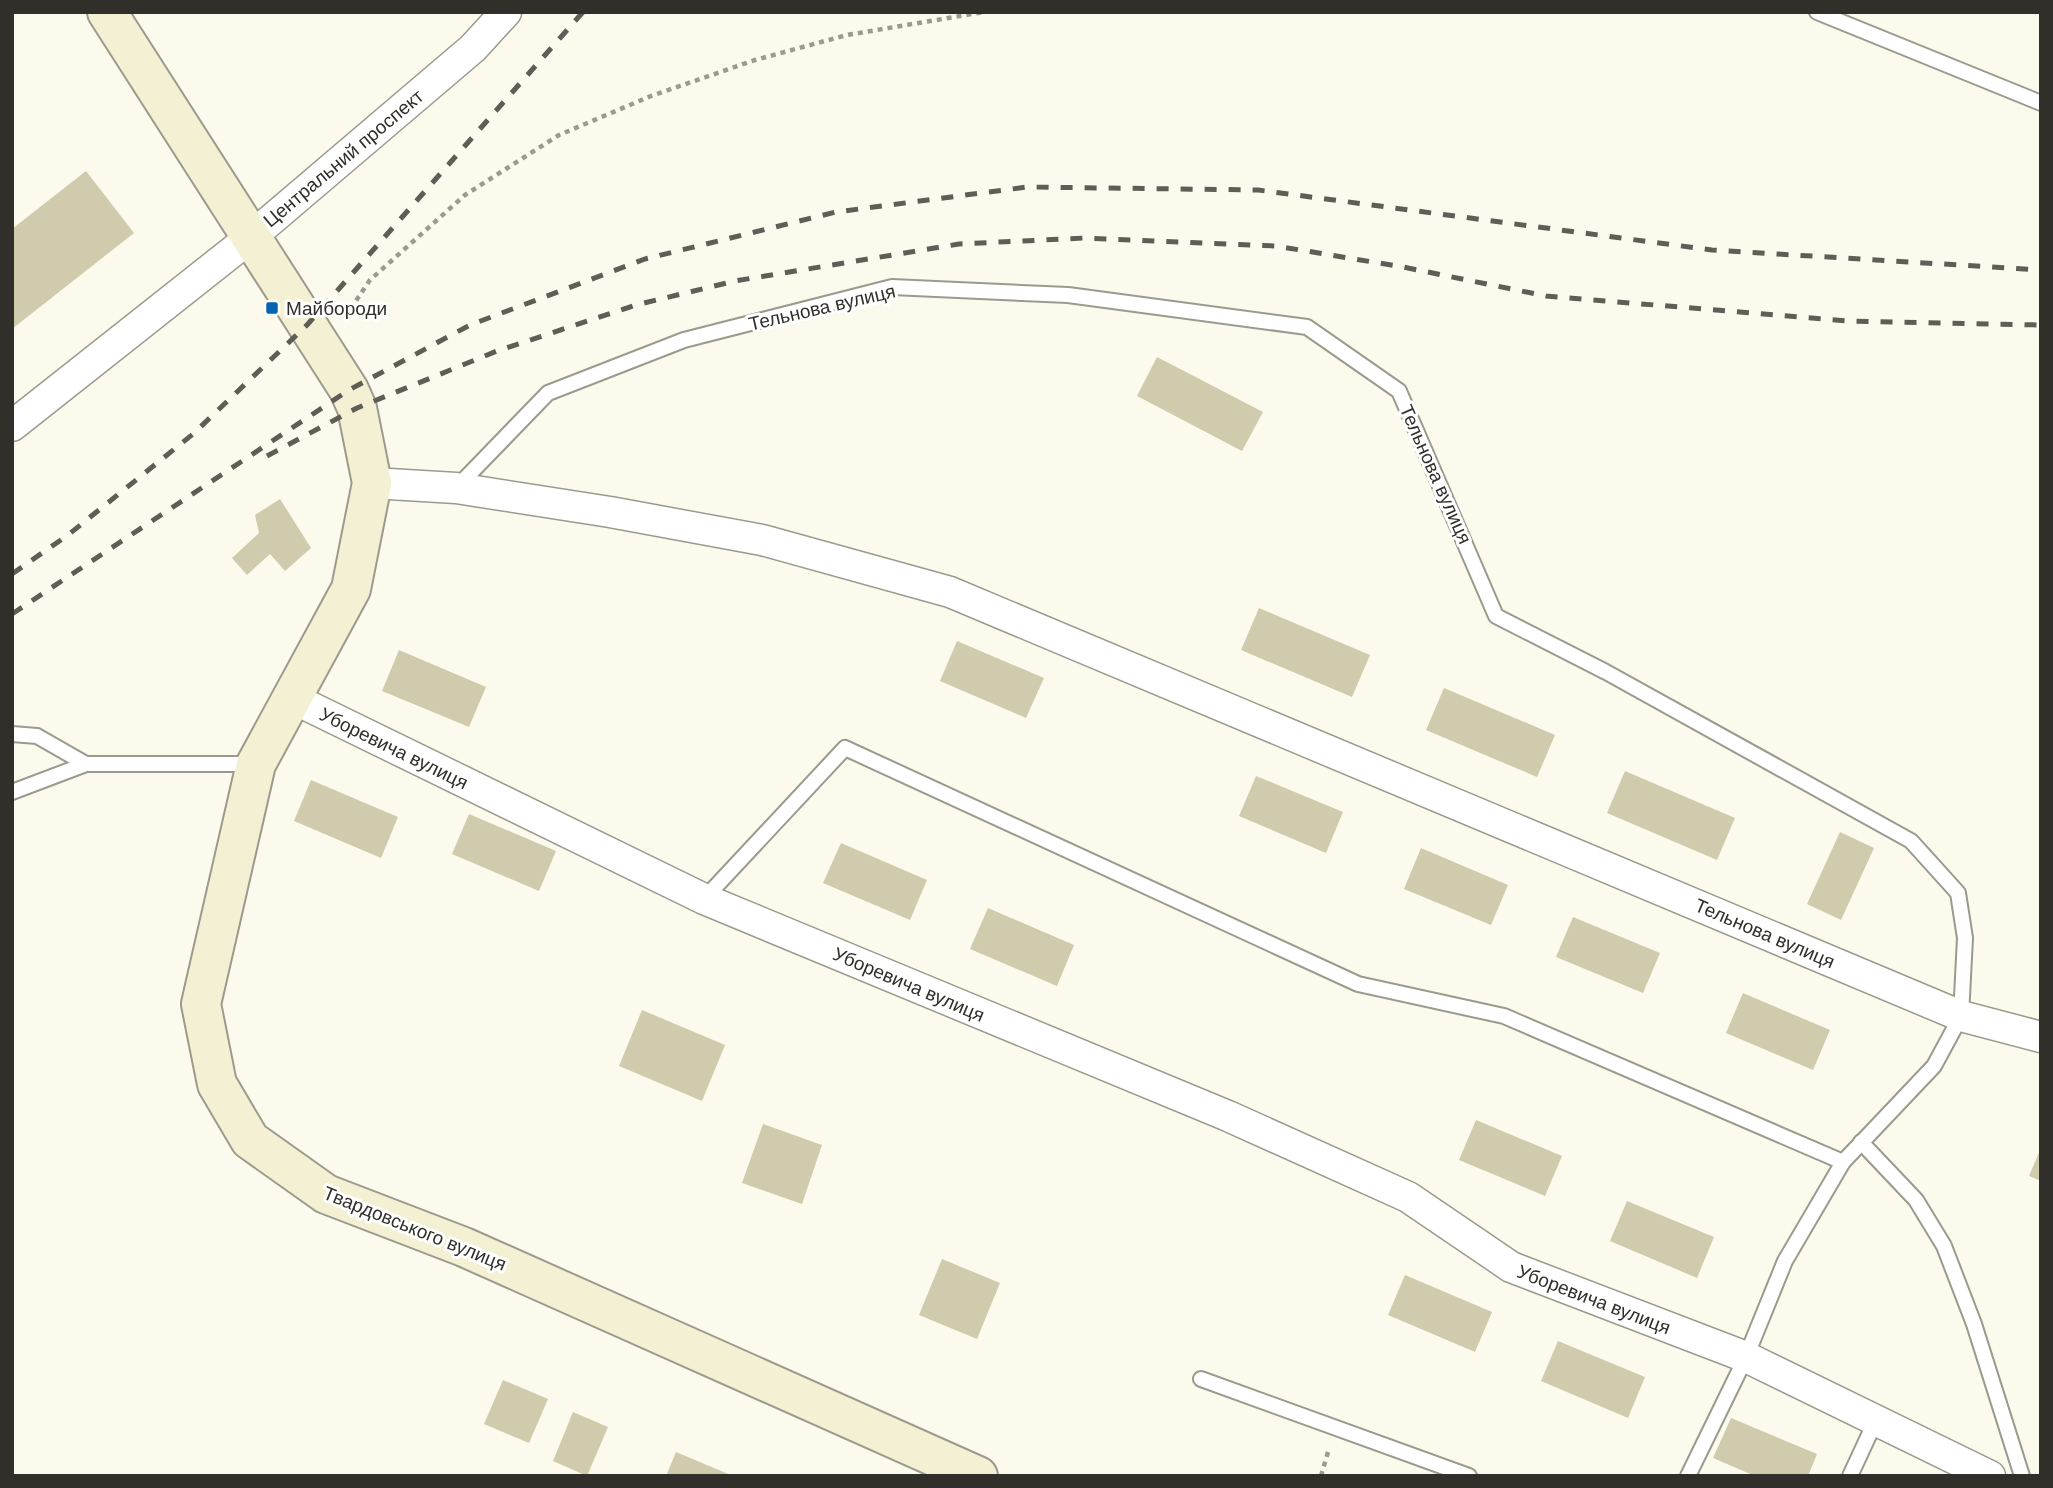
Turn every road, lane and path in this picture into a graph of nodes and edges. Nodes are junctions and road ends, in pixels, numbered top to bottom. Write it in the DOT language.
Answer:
graph roads {
  1 [pos="107,12"];
  2 [pos="506,12"];
  3 [pos="984,12"];
  4 [pos="1817,12"];
  5 [pos="2041,103"];
  6 [pos="251,237"];
  7 [pos="307,326"];
  8 [pos="12,426"];
  9 [pos="372,483"];
  10 [pos="456,488"];
  11 [pos="292,698"];
  12 [pos="12,734"];
  13 [pos="86,764"];
  14 [pos="256,764"];
  15 [pos="12,792"];
  16 [pos="704,899"];
  17 [pos="1961,1016"];
  18 [pos="2041,1037"];
  19 [pos="1861,1142"];
  20 [pos="1843,1162"];
  21 [pos="1746,1357"];
  22 [pos="1201,1379"];
  23 [pos="1877,1420"];
  24 [pos="978,1476"];
  25 [pos="1469,1476"];
  26 [pos="1688,1476"];
  27 [pos="1850,1476"];
  28 [pos="1990,1476"];
  29 [pos="2022,1476"];
  1 -- 6 [label="main road, Центральний проспект"];
  2 -- 6 [label="street, Центральний проспект"];
  3 -- 7 [label="path"];
  4 -- 5 [label="lane"];
  6 -- 7 [label="main road"];
  6 -- 8 [label="street"];
  7 -- 9 [label="main road"];
  9 -- 10 [label="street, Тельнова вулиця"];
  9 -- 11 [label="main road"];
  10 -- 17 [label="street, Тельнова вулиця"];
  10 -- 17 [label="lane, Тельнова вулиця"];
  11 -- 14 [label="main road, Твардовського вулиця"];
  11 -- 16 [label="street, Уборевича вулиця"];
  12 -- 13 [label="lane"];
  13 -- 14 [label="lane"];
  13 -- 15 [label="lane"];
  14 -- 24 [label="main road, Твардовського вулиця"];
  16 -- 20 [label="lane"];
  16 -- 21 [label="street, Уборевича вулиця"];
  17 -- 18 [label="street, Тельнова вулиця"];
  17 -- 19 [label="lane"];
  19 -- 20 [label="lane"];
  19 -- 29 [label="lane"];
  20 -- 21 [label="lane"];
  21 -- 23 [label="street, Уборевича вулиця"];
  21 -- 26 [label="lane"];
  22 -- 25 [label="lane"];
  23 -- 27 [label="lane"];
  23 -- 28 [label="street, Уборевича вулиця"];
}
